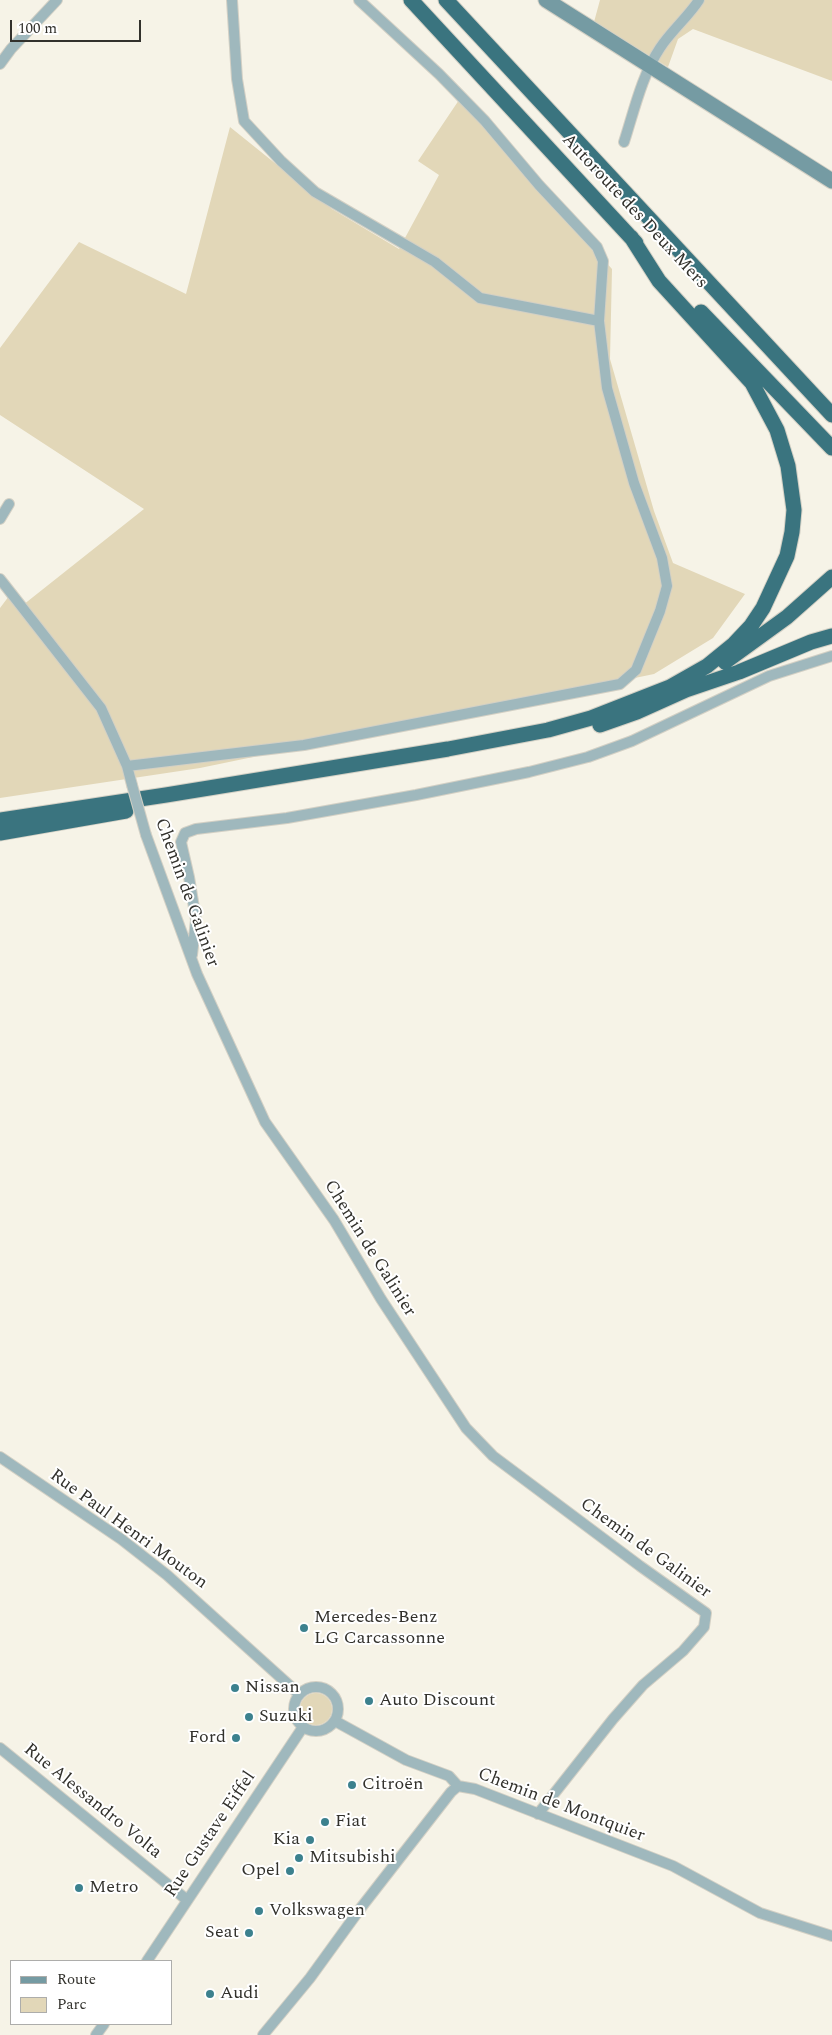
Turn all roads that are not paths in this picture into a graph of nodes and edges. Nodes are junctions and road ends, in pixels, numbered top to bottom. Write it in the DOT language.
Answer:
graph roads {
  1 [pos="57,0"];
  2 [pos="232,0"];
  3 [pos="359,0"];
  4 [pos="411,0"];
  5 [pos="446,0"];
  6 [pos="546,0"];
  7 [pos="699,0"];
  8 [pos="0,64"];
  9 [pos="649,66"];
  10 [pos="624,142"];
  11 [pos="832,181"];
  12 [pos="630,237"];
  13 [pos="599,321"];
  14 [pos="832,415"];
  15 [pos="832,448"];
  16 [pos="9,504"];
  17 [pos="0,519"];
  18 [pos="832,576"];
  19 [pos="0,579"];
  20 [pos="832,589"];
  21 [pos="832,636"];
  22 [pos="832,656"];
  23 [pos="670,687"];
  24 [pos="686,690"];
  25 [pos="127,766"];
  26 [pos="0,820"];
  27 [pos="0,833"];
  28 [pos="191,958"];
  29 [pos="0,1457"];
  30 [pos="299,1694"];
  31 [pos="335,1721"];
  32 [pos="302,1727"];
  33 [pos="0,1748"];
  34 [pos="458,1786"];
  35 [pos="538,1814"];
  36 [pos="187,1900"];
  37 [pos="832,1936"];
  38 [pos="148,1960"];
  39 [pos="263,2035"];
  1 -- 8 [label="street"];
  2 -- 13 [label="street"];
  3 -- 13 [label="street"];
  4 -- 12 [label="highway, Autoroute des Deux Mers"];
  5 -- 14 [label="highway, Autoroute des Deux Mers"];
  6 -- 9 [label="main road"];
  7 -- 9 [label="street"];
  9 -- 10 [label="street"];
  9 -- 11 [label="main road"];
  12 -- 15 [label="highway, Autoroute des Deux Mers"];
  12 -- 23 [label="highway"];
  13 -- 25 [label="street"];
  16 -- 17 [label="street"];
  18 -- 23 [label="highway"];
  19 -- 25 [label="street, Chemin de Galinier"];
  20 -- 24 [label="highway"];
  21 -- 24 [label="highway"];
  22 -- 28 [label="street"];
  23 -- 26 [label="highway"];
  24 -- 27 [label="highway"];
  25 -- 28 [label="street, Chemin de Galinier, bridge"];
  28 -- 35 [label="street, Chemin de Galinier"];
  29 -- 30 [label="street, Rue Paul Henri Mouton"];
  30 -- 31 [label="street"];
  30 -- 32 [label="street"];
  31 -- 32 [label="street"];
  31 -- 34 [label="street"];
  32 -- 36 [label="street, Rue Gustave Eiffel"];
  33 -- 36 [label="street, Rue Alessandro Volta"];
  34 -- 35 [label="street, Chemin de Montquier"];
  34 -- 39 [label="street, Chemin de Montquier"];
  35 -- 37 [label="street, Chemin de Montquier"];
  36 -- 38 [label="street, Rue Gustave Eiffel"];
}
